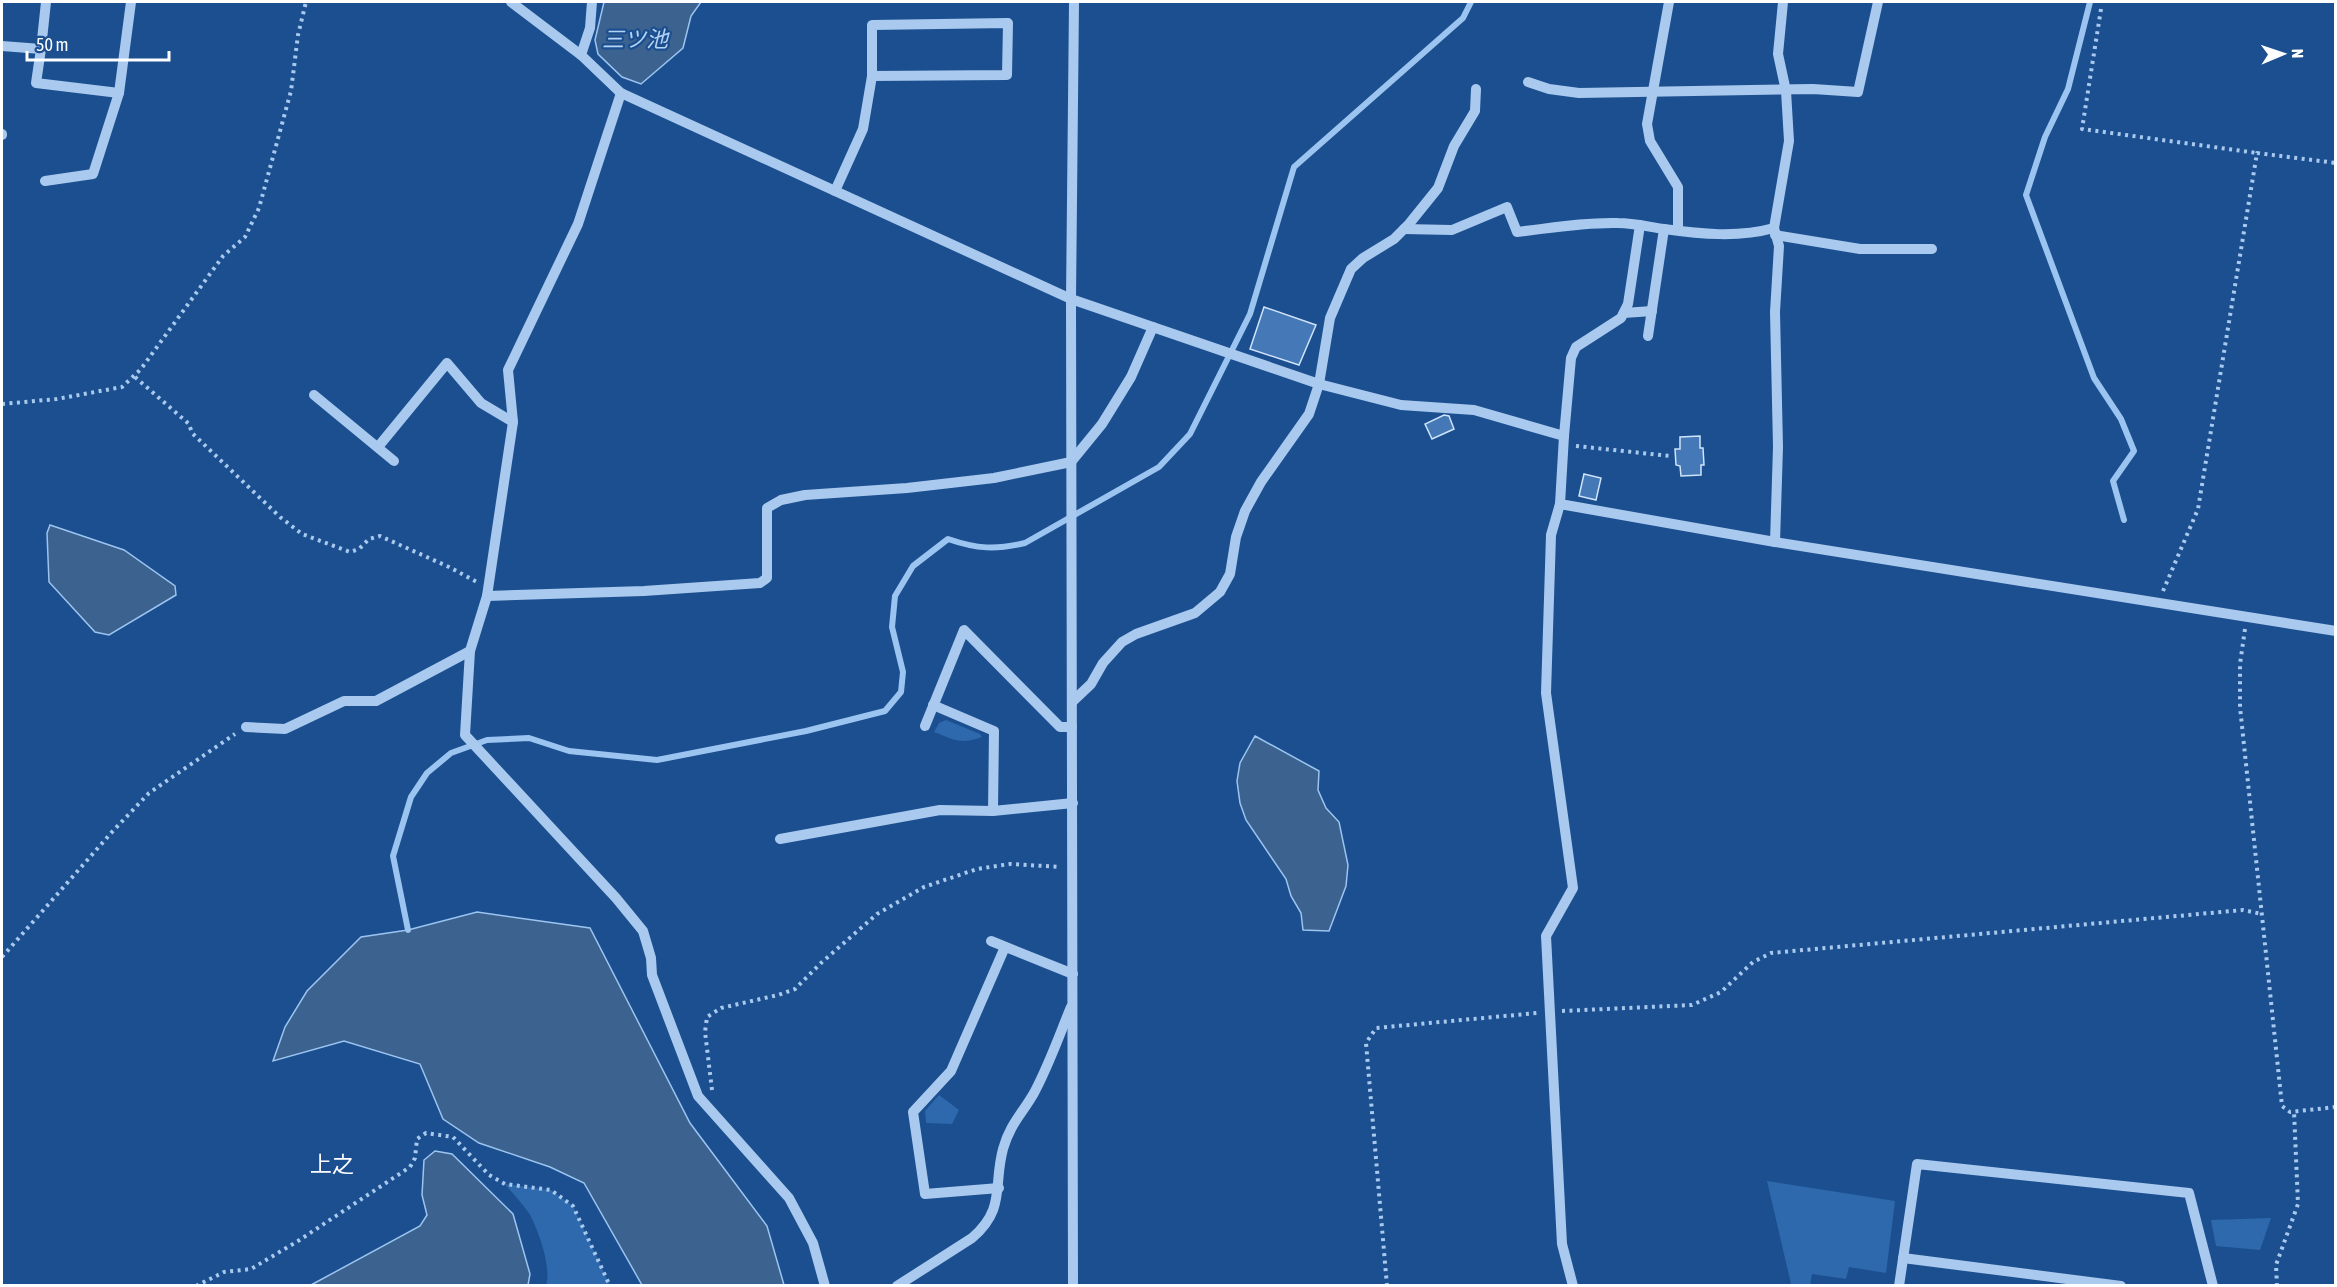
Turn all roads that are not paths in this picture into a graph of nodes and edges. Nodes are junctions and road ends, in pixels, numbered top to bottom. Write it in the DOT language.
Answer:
graph roads {
  1 [pos="46,2"];
  2 [pos="131,2"];
  3 [pos="511,2"];
  4 [pos="592,2"];
  5 [pos="1074,2"];
  6 [pos="1668,2"];
  7 [pos="1783,2"];
  8 [pos="1878,2"];
  9 [pos="2,46"];
  10 [pos="41,49"];
  11 [pos="581,55"];
  12 [pos="872,76"];
  13 [pos="1528,81"];
  14 [pos="1476,89"];
  15 [pos="1786,91"];
  16 [pos="1653,92"];
  17 [pos="119,93"];
  18 [pos="621,93"];
  19 [pos="45,181"];
  20 [pos="835,190"];
  21 [pos="1640,225"];
  22 [pos="1664,229"];
  23 [pos="1404,230"];
  24 [pos="1678,230"];
  25 [pos="1774,232"];
  26 [pos="1932,249"];
  27 [pos="1071,299"];
  28 [pos="1652,311"];
  29 [pos="1624,313"];
  30 [pos="1153,327"];
  31 [pos="1648,336"];
  32 [pos="1319,384"];
  33 [pos="314,395"];
  34 [pos="513,422"];
  35 [pos="1564,436"];
  36 [pos="378,447"];
  37 [pos="394,461"];
  38 [pos="1071,462"];
  39 [pos="1560,504"];
  40 [pos="1775,542"];
  41 [pos="488,592"];
  42 [pos="2336,630"];
  43 [pos="470,651"];
  44 [pos="1072,702"];
  45 [pos="933,705"];
  46 [pos="925,726"];
  47 [pos="246,727"];
  48 [pos="1072,727"];
  49 [pos="1073,803"];
  50 [pos="993,811"];
  51 [pos="780,839"];
  52 [pos="990,941"];
  53 [pos="1005,947"];
  54 [pos="1073,974"];
  55 [pos="1073,1002"];
  56 [pos="999,1188"];
  57 [pos="1903,1258"];
  58 [pos="825,1286"];
  59 [pos="897,1286"];
  60 [pos="1073,1286"];
  61 [pos="1573,1286"];
  62 [pos="1899,1286"];
  63 [pos="2121,1286"];
  64 [pos="2213,1286"];
  1 -- 10 [label="street"];
  2 -- 17 [label="street"];
  3 -- 11 [label="street"];
  4 -- 11 [label="street"];
  5 -- 27 [label="street"];
  6 -- 16 [label="street"];
  7 -- 15 [label="street"];
  8 -- 15 [label="street"];
  9 -- 10 [label="street"];
  10 -- 17 [label="street"];
  11 -- 18 [label="street"];
  12 -- 12 [label="street"];
  12 -- 20 [label="street"];
  13 -- 16 [label="street"];
  14 -- 23 [label="street"];
  15 -- 16 [label="street"];
  15 -- 25 [label="street"];
  16 -- 24 [label="street"];
  17 -- 19 [label="street"];
  18 -- 20 [label="street"];
  18 -- 34 [label="street"];
  20 -- 27 [label="street"];
  21 -- 22 [label="street"];
  21 -- 23 [label="street"];
  21 -- 29 [label="street"];
  22 -- 24 [label="street"];
  22 -- 28 [label="street"];
  23 -- 32 [label="street"];
  24 -- 25 [label="street"];
  25 -- 26 [label="street"];
  25 -- 40 [label="street"];
  27 -- 30 [label="street"];
  27 -- 38 [label="street"];
  28 -- 29 [label="street"];
  28 -- 31 [label="street"];
  29 -- 35 [label="street"];
  30 -- 32 [label="street"];
  30 -- 38 [label="street"];
  32 -- 35 [label="street"];
  32 -- 44 [label="street"];
  33 -- 36 [label="street"];
  34 -- 36 [label="street"];
  34 -- 41 [label="street"];
  35 -- 39 [label="street"];
  36 -- 37 [label="street"];
  38 -- 41 [label="street"];
  38 -- 44 [label="street"];
  39 -- 40 [label="street"];
  39 -- 61 [label="street"];
  40 -- 42 [label="street"];
  41 -- 43 [label="street"];
  43 -- 47 [label="street"];
  43 -- 58 [label="street"];
  44 -- 48 [label="street"];
  45 -- 46 [label="street"];
  45 -- 48 [label="street"];
  45 -- 50 [label="street"];
  48 -- 49 [label="street"];
  49 -- 50 [label="street"];
  49 -- 54 [label="street"];
  50 -- 51 [label="street"];
  52 -- 53 [label="street"];
  53 -- 54 [label="street"];
  53 -- 56 [label="street"];
  54 -- 55 [label="street"];
  55 -- 56 [label="street"];
  55 -- 60 [label="street"];
  56 -- 59 [label="street"];
  57 -- 62 [label="street"];
  57 -- 63 [label="street"];
  57 -- 64 [label="street"];
}
